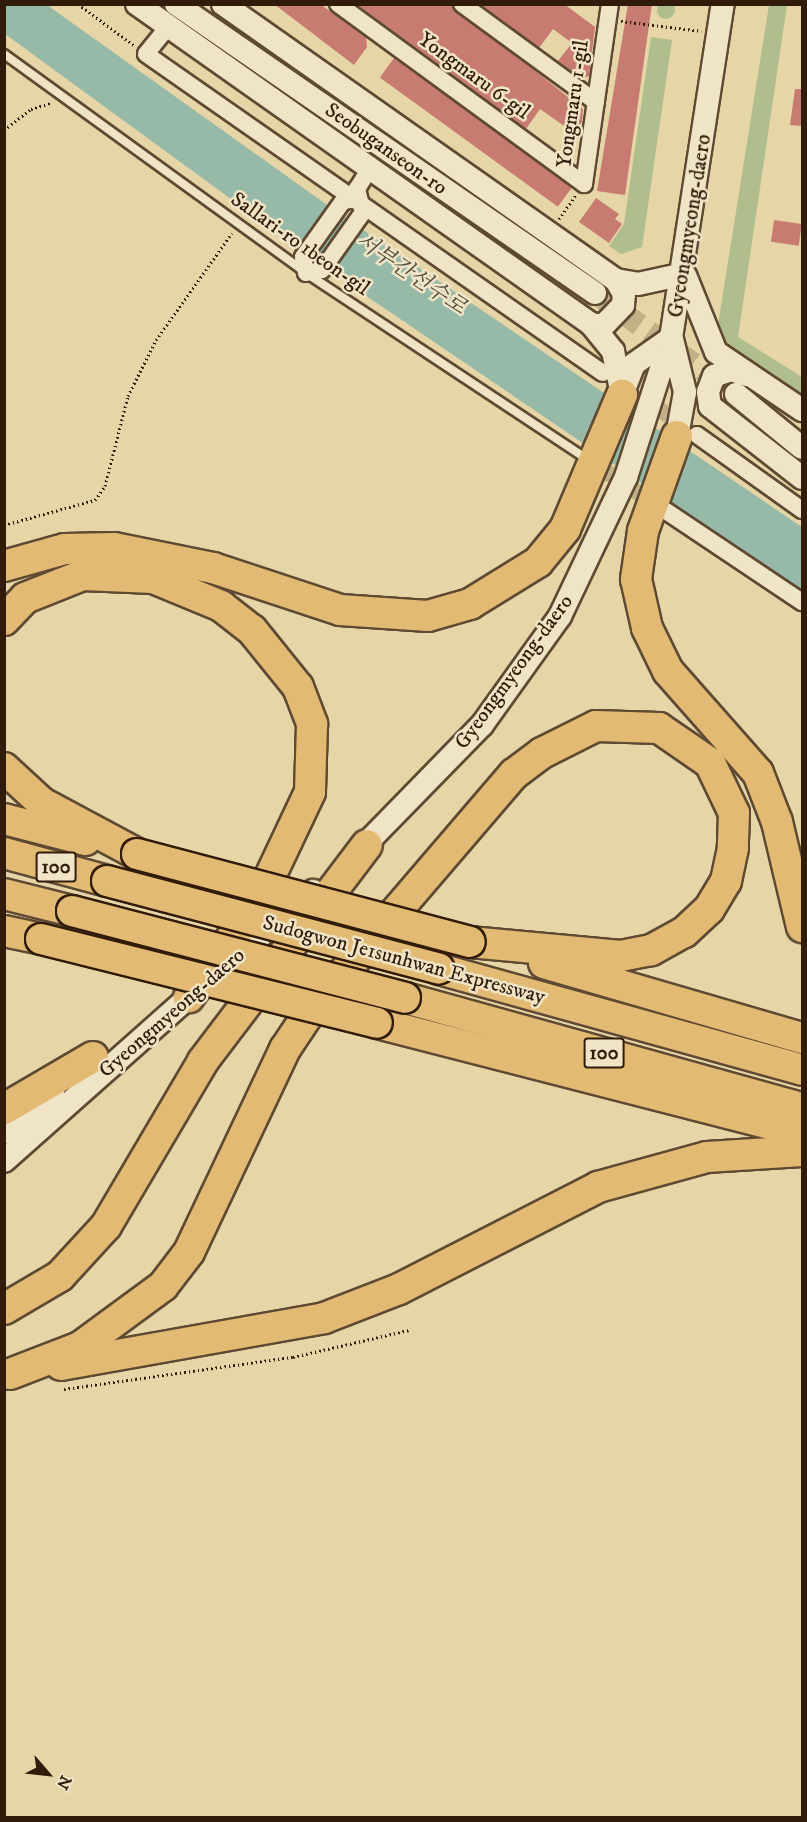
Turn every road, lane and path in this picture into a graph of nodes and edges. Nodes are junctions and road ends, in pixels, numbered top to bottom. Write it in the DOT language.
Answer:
graph roads {
  1 [pos="78,4"];
  2 [pos="137,4"];
  3 [pos="176,4"];
  4 [pos="224,4"];
  5 [pos="338,4"];
  6 [pos="462,4"];
  7 [pos="593,4"];
  8 [pos="723,4"];
  9 [pos="609,10"];
  10 [pos="167,28"];
  11 [pos="719,34"];
  12 [pos="4,54"];
  13 [pos="146,54"];
  14 [pos="596,102"];
  15 [pos="79,108"];
  16 [pos="4,130"];
  17 [pos="370,168"];
  18 [pos="584,184"];
  19 [pos="350,200"];
  20 [pos="250,232"];
  21 [pos="548,235"];
  22 [pos="310,267"];
  23 [pos="684,273"];
  24 [pos="616,280"];
  25 [pos="595,293"];
  26 [pos="591,324"];
  27 [pos="671,338"];
  28 [pos="752,376"];
  29 [pos="613,384"];
  30 [pos="736,394"];
  31 [pos="802,410"];
  32 [pos="718,417"];
  33 [pos="687,435"];
  34 [pos="802,448"];
  35 [pos="590,457"];
  36 [pos="802,478"];
  37 [pos="660,503"];
  38 [pos="802,510"];
  39 [pos="4,525"];
  40 [pos="4,566"];
  41 [pos="802,602"];
  42 [pos="4,620"];
  43 [pos="4,768"];
  44 [pos="4,819"];
  45 [pos="367,845"];
  46 [pos="4,853"];
  47 [pos="137,854"];
  48 [pos="4,894"];
  49 [pos="802,927"];
  50 [pos="4,931"];
  51 [pos="470,942"];
  52 [pos="189,997"];
  53 [pos="802,1038"];
  54 [pos="93,1057"];
  55 [pos="802,1070"];
  56 [pos="802,1108"];
  57 [pos="4,1109"];
  58 [pos="802,1132"];
  59 [pos="4,1133"];
  60 [pos="802,1150"];
  61 [pos="4,1161"];
  62 [pos="4,1309"];
  63 [pos="409,1330"];
  64 [pos="7,1375"];
  65 [pos="64,1389"];
  1 -- 13 [label="path"];
  2 -- 10 [label="street"];
  3 -- 25 [label="street, Seobuganseon-ro"];
  4 -- 21 [label="street"];
  5 -- 18 [label="street, Yongmaru 6-gil"];
  6 -- 14 [label="street"];
  7 -- 9 [label="street"];
  8 -- 11 [label="street, Gyeongmyeong-daero"];
  9 -- 11 [label="path"];
  9 -- 14 [label="street, Yongmaru 1-gil"];
  10 -- 13 [label="street"];
  10 -- 17 [label="street"];
  11 -- 23 [label="street, Gyeongmyeong-daero"];
  12 -- 15 [label="lane, Sallari-ro 1beon-gil"];
  13 -- 19 [label="street"];
  14 -- 18 [label="street, Yongmaru 1-gil"];
  15 -- 16 [label="path"];
  15 -- 20 [label="lane, Sallari-ro 1beon-gil"];
  17 -- 19 [label="street"];
  17 -- 26 [label="street"];
  18 -- 21 [label="path, Yongmaru 1-gil"];
  19 -- 22 [label="street"];
  19 -- 22 [label="street"];
  19 -- 29 [label="street"];
  20 -- 22 [label="lane, Sallari-ro 1beon-gil"];
  20 -- 39 [label="path"];
  21 -- 24 [label="street"];
  22 -- 35 [label="lane, Sallari-ro 1beon-gil"];
  23 -- 24 [label="street"];
  23 -- 27 [label="street, Gyeongmyeong-daero"];
  23 -- 28 [label="street"];
  24 -- 26 [label="street"];
  26 -- 29 [label="street"];
  27 -- 29 [label="street"];
  27 -- 33 [label="street"];
  27 -- 45 [label="street, Gyeongmyeong-daero"];
  28 -- 31 [label="street"];
  28 -- 32 [label="street"];
  29 -- 35 [label="highway"];
  30 -- 34 [label="street"];
  32 -- 33 [label="street"];
  32 -- 36 [label="street"];
  33 -- 37 [label="highway"];
  33 -- 38 [label="street"];
  35 -- 40 [label="highway"];
  37 -- 41 [label="street"];
  37 -- 49 [label="highway"];
  42 -- 52 [label="highway"];
  43 -- 47 [label="highway"];
  44 -- 47 [label="highway"];
  45 -- 52 [label="street, Gyeongmyeong-daero"];
  45 -- 62 [label="highway"];
  46 -- 55 [label="highway, Sudogwon Je1sunhwan Expressway / 100, bridge"];
  47 -- 51 [label="highway, bridge"];
  48 -- 56 [label="highway, Sudogwon Je1sunhwan Expressway / 100, bridge"];
  50 -- 58 [label="highway, bridge"];
  51 -- 53 [label="highway"];
  51 -- 64 [label="highway"];
  52 -- 54 [label="street"];
  52 -- 61 [label="street, Gyeongmyeong-daero"];
  54 -- 57 [label="highway"];
  54 -- 59 [label="street"];
  60 -- 64 [label="highway"];
  63 -- 65 [label="path"];
}
